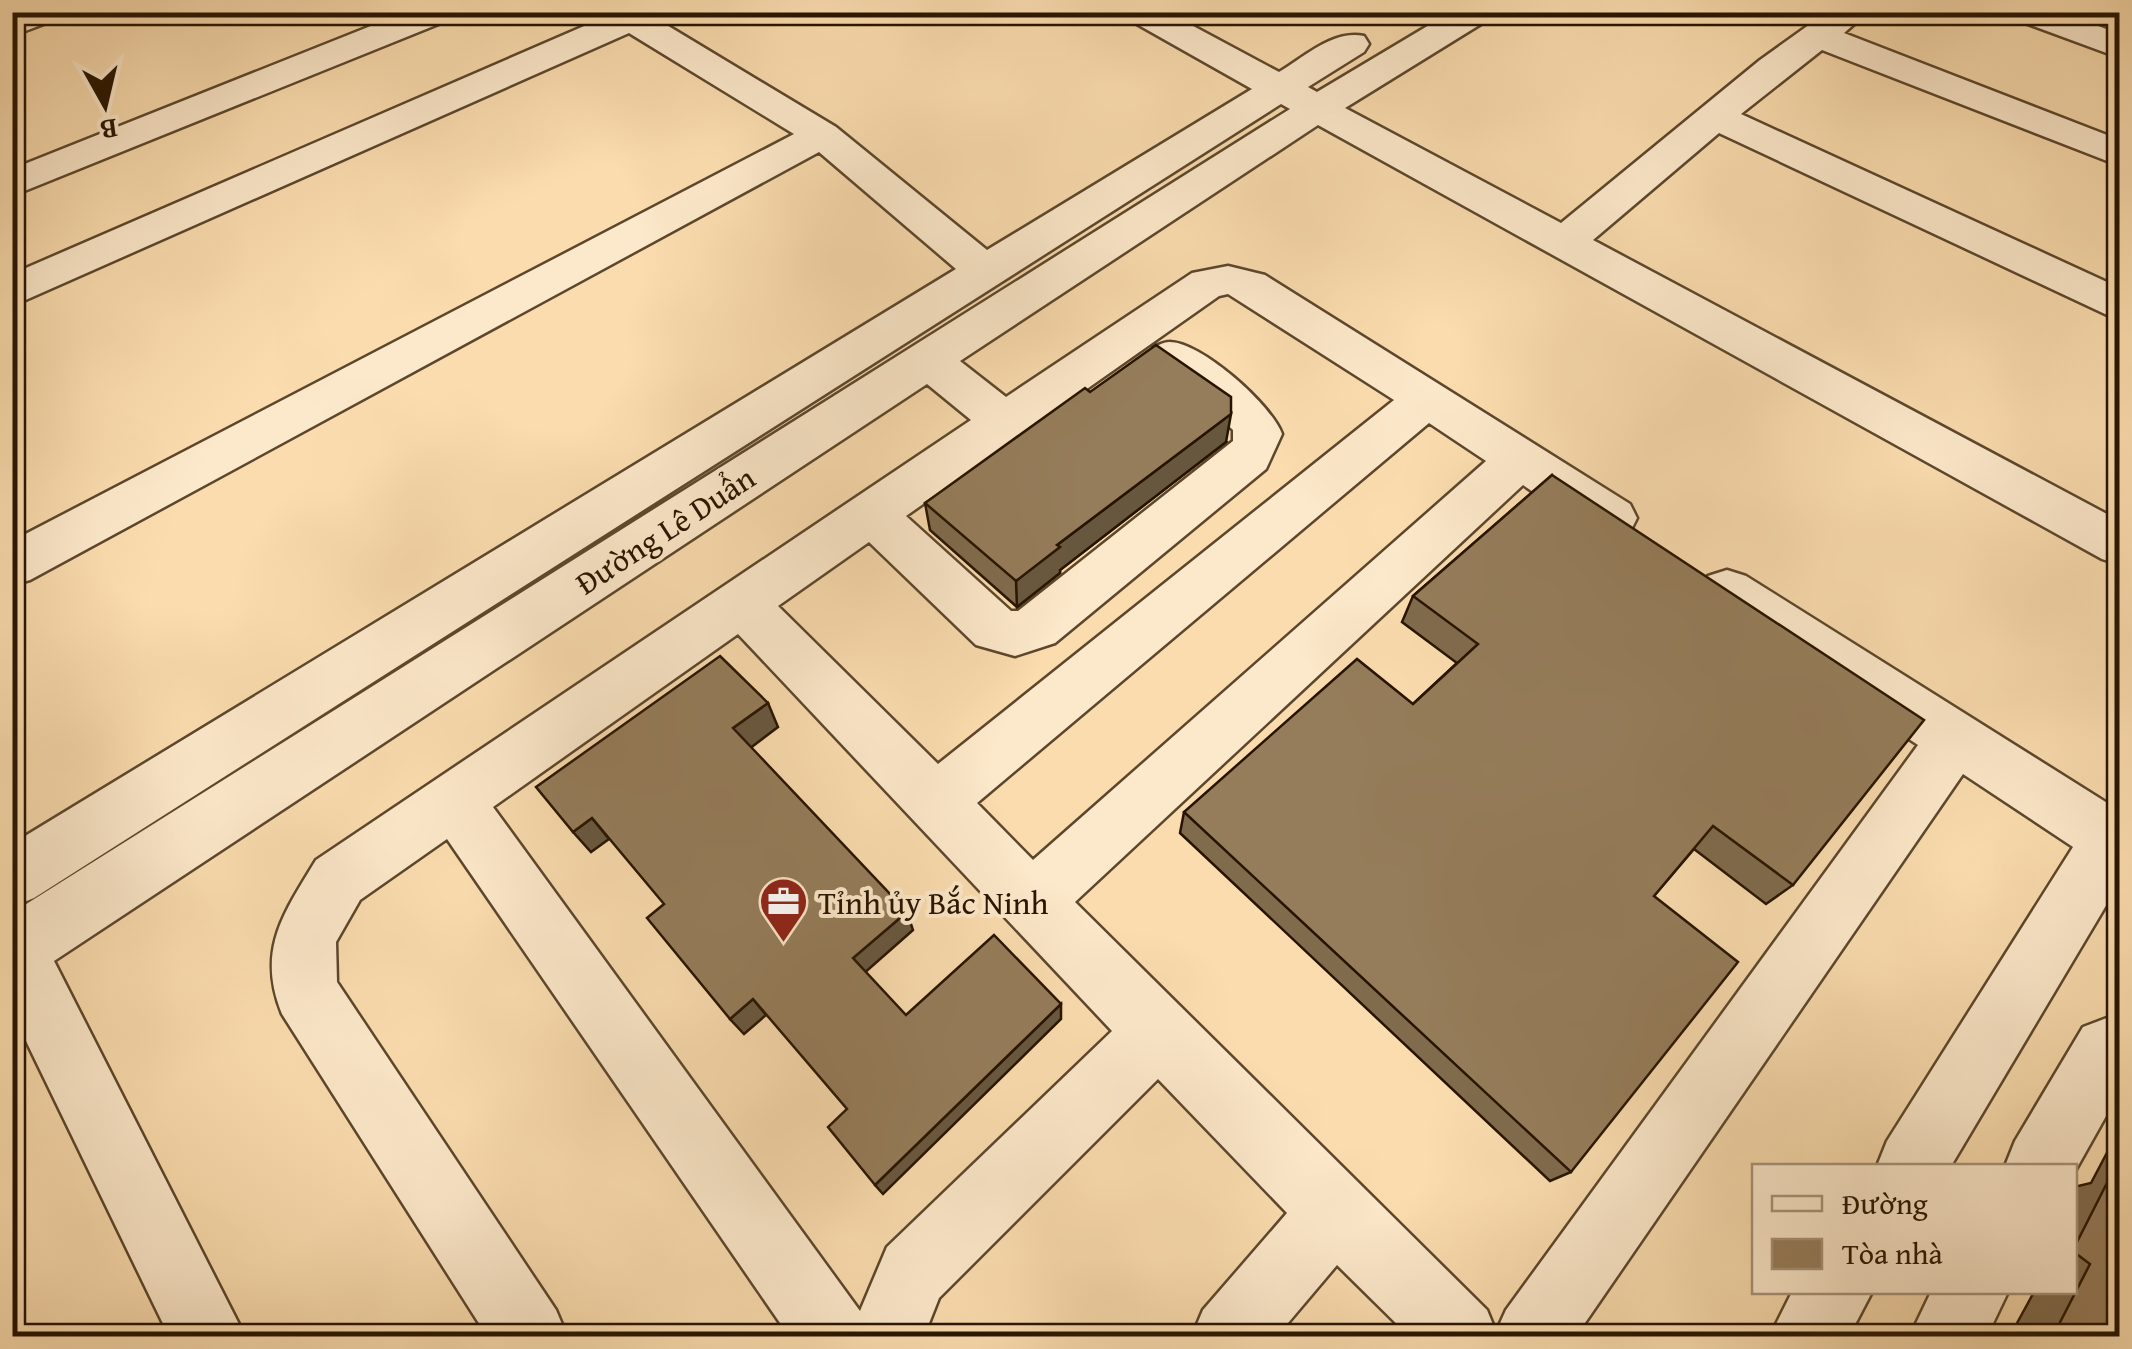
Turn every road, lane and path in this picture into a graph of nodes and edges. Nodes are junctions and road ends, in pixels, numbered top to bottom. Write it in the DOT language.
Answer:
graph roads {
  1 [pos="45,12"];
  2 [pos="439,12"];
  3 [pos="1140,12"];
  4 [pos="1477,12"];
  5 [pos="1851,12"];
  6 [pos="2026,12"];
  7 [pos="625,16"];
  8 [pos="1387,22"];
  9 [pos="12,25"];
  10 [pos="1819,36"];
  11 [pos="2120,48"];
  12 [pos="1299,98"];
  13 [pos="1715,116"];
  14 [pos="822,135"];
  15 [pos="2120,154"];
  16 [pos="12,184"];
  17 [pos="1564,242"];
  18 [pos="984,270"];
  19 [pos="12,291"];
  20 [pos="2120,306"];
  21 [pos="1135,334"];
  22 [pos="928,360"];
  23 [pos="1426,400"];
  24 [pos="1005,422"];
  25 [pos="1520,459"];
  26 [pos="870,514"];
  27 [pos="1156,532"];
  28 [pos="2120,544"];
  29 [pos="12,566"];
  30 [pos="1212,576"];
  31 [pos="740,601"];
  32 [pos="1956,738"];
  33 [pos="938,800"];
  34 [pos="454,801"];
  35 [pos="2116,841"];
  36 [pos="12,878"];
  37 [pos="1034,899"];
  38 [pos="14,948"];
  39 [pos="1160,1030"];
  40 [pos="2120,1046"];
  41 [pos="1936,1157"];
  42 [pos="2041,1164"];
  43 [pos="1334,1214"];
  44 [pos="1834,1294"];
  45 [pos="1970,1294"];
  46 [pos="208,1336"];
  47 [pos="530,1336"];
  48 [pos="833,1336"];
  49 [pos="888,1336"];
  50 [pos="1229,1336"];
  51 [pos="1460,1336"];
  52 [pos="1532,1336"];
  53 [pos="1808,1336"];
  54 [pos="1946,1336"];
  1 -- 9 [label="street"];
  2 -- 16 [label="street"];
  3 -- 12 [label="street"];
  4 -- 12 [label="street"];
  5 -- 10 [label="street"];
  6 -- 11 [label="street"];
  7 -- 14 [label="street"];
  7 -- 19 [label="street"];
  8 -- 12 [label="street"];
  10 -- 13 [label="street"];
  10 -- 15 [label="street"];
  12 -- 17 [label="street"];
  12 -- 18 [label="street, Đường Lê Duẩn"];
  12 -- 22 [label="street, Đường Lê Duẩn"];
  13 -- 17 [label="street"];
  13 -- 20 [label="street"];
  14 -- 18 [label="street"];
  14 -- 29 [label="street"];
  17 -- 28 [label="street"];
  18 -- 36 [label="street, Đường Lê Duẩn"];
  21 -- 23 [label="street"];
  21 -- 24 [label="street"];
  21 -- 27 [label="street"];
  22 -- 24 [label="street"];
  22 -- 38 [label="street, Đường Lê Duẩn"];
  23 -- 25 [label="street"];
  23 -- 30 [label="street"];
  24 -- 26 [label="street"];
  25 -- 32 [label="street"];
  25 -- 37 [label="street"];
  26 -- 27 [label="street"];
  26 -- 31 [label="street"];
  27 -- 30 [label="street"];
  30 -- 33 [label="street"];
  31 -- 33 [label="street"];
  31 -- 34 [label="street"];
  32 -- 35 [label="street"];
  32 -- 52 [label="street"];
  33 -- 37 [label="street"];
  34 -- 47 [label="street"];
  34 -- 48 [label="street"];
  35 -- 41 [label="street"];
  37 -- 39 [label="street"];
  38 -- 46 [label="street"];
  39 -- 43 [label="street"];
  39 -- 49 [label="street"];
  40 -- 42 [label="street"];
  43 -- 50 [label="street"];
  43 -- 51 [label="street"];
  44 -- 53 [label="street"];
  45 -- 54 [label="street"];
}
